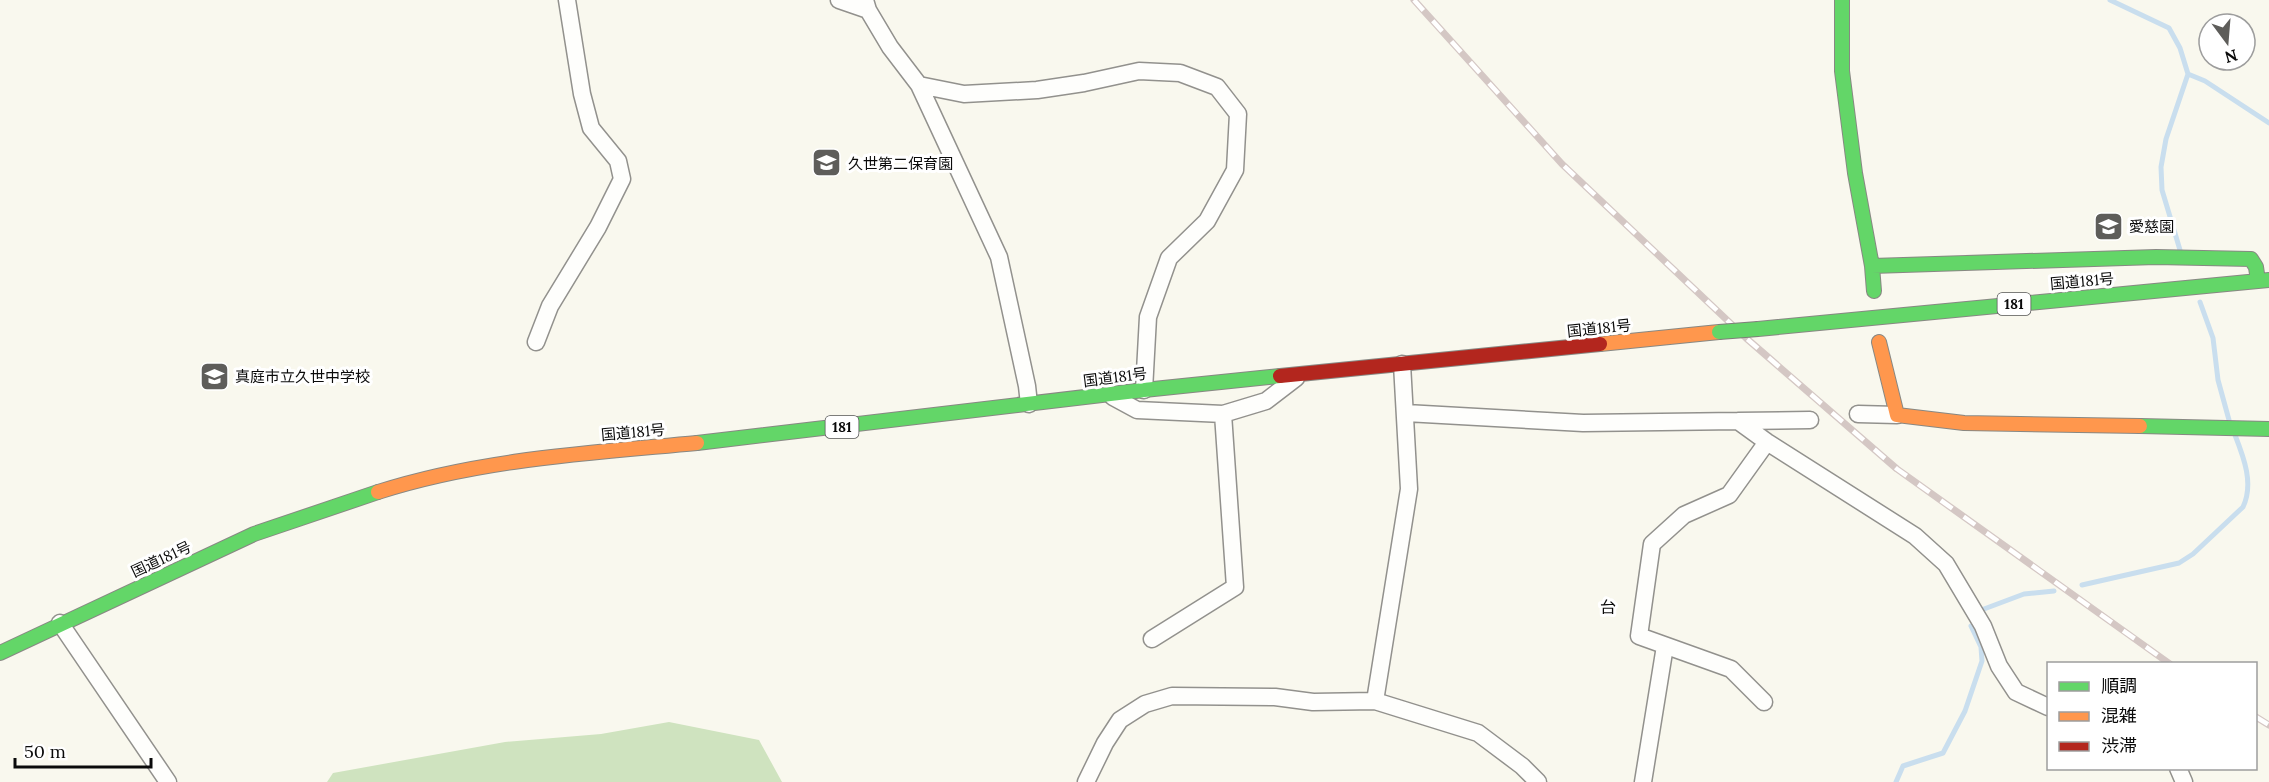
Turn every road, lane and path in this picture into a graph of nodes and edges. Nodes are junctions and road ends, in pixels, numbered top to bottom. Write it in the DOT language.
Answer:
graph roads {
  1 [pos="567,0"];
  2 [pos="839,0"];
  3 [pos="1842,0"];
  4 [pos="866,5"];
  5 [pos="919,85"];
  6 [pos="1872,266"];
  7 [pos="2263,281"];
  8 [pos="1874,291"];
  9 [pos="536,342"];
  10 [pos="1880,342"];
  11 [pos="1402,364"];
  12 [pos="1302,374"];
  13 [pos="1144,390"];
  14 [pos="1109,394"];
  15 [pos="1029,404"];
  16 [pos="1406,413"];
  17 [pos="1223,414"];
  18 [pos="1858,414"];
  19 [pos="1897,415"];
  20 [pos="1810,420"];
  21 [pos="1738,421"];
  22 [pos="2269,429"];
  23 [pos="1767,442"];
  24 [pos="60,623"];
  25 [pos="1152,639"];
  26 [pos="1665,646"];
  27 [pos="0,653"];
  28 [pos="1375,701"];
  29 [pos="1764,702"];
  30 [pos="2047,706"];
  31 [pos="168,782"];
  32 [pos="1086,782"];
  33 [pos="1539,782"];
  34 [pos="1642,782"];
  1 -- 9 [label="street"];
  2 -- 4 [label="street"];
  3 -- 6 [label="main road"];
  4 -- 5 [label="street"];
  5 -- 13 [label="street"];
  5 -- 15 [label="street"];
  6 -- 7 [label="main road"];
  6 -- 8 [label="main road"];
  7 -- 11 [label="main road, 国道181号 / 181, bridge"];
  10 -- 19 [label="main road"];
  11 -- 12 [label="main road, 国道181号 / 181"];
  11 -- 16 [label="street"];
  12 -- 13 [label="main road, 国道181号 / 181"];
  12 -- 17 [label="street"];
  13 -- 14 [label="main road, 国道181号 / 181"];
  14 -- 15 [label="main road, 国道181号 / 181"];
  14 -- 17 [label="street"];
  15 -- 24 [label="main road, 国道181号 / 181"];
  16 -- 21 [label="street"];
  16 -- 28 [label="street"];
  17 -- 25 [label="street"];
  18 -- 19 [label="street"];
  19 -- 22 [label="main road"];
  20 -- 21 [label="street"];
  21 -- 23 [label="street"];
  23 -- 26 [label="street"];
  23 -- 30 [label="street"];
  24 -- 27 [label="main road, 国道181号 / 181"];
  24 -- 31 [label="street"];
  26 -- 29 [label="street"];
  26 -- 34 [label="street"];
  28 -- 32 [label="street"];
  28 -- 33 [label="street"];
}
